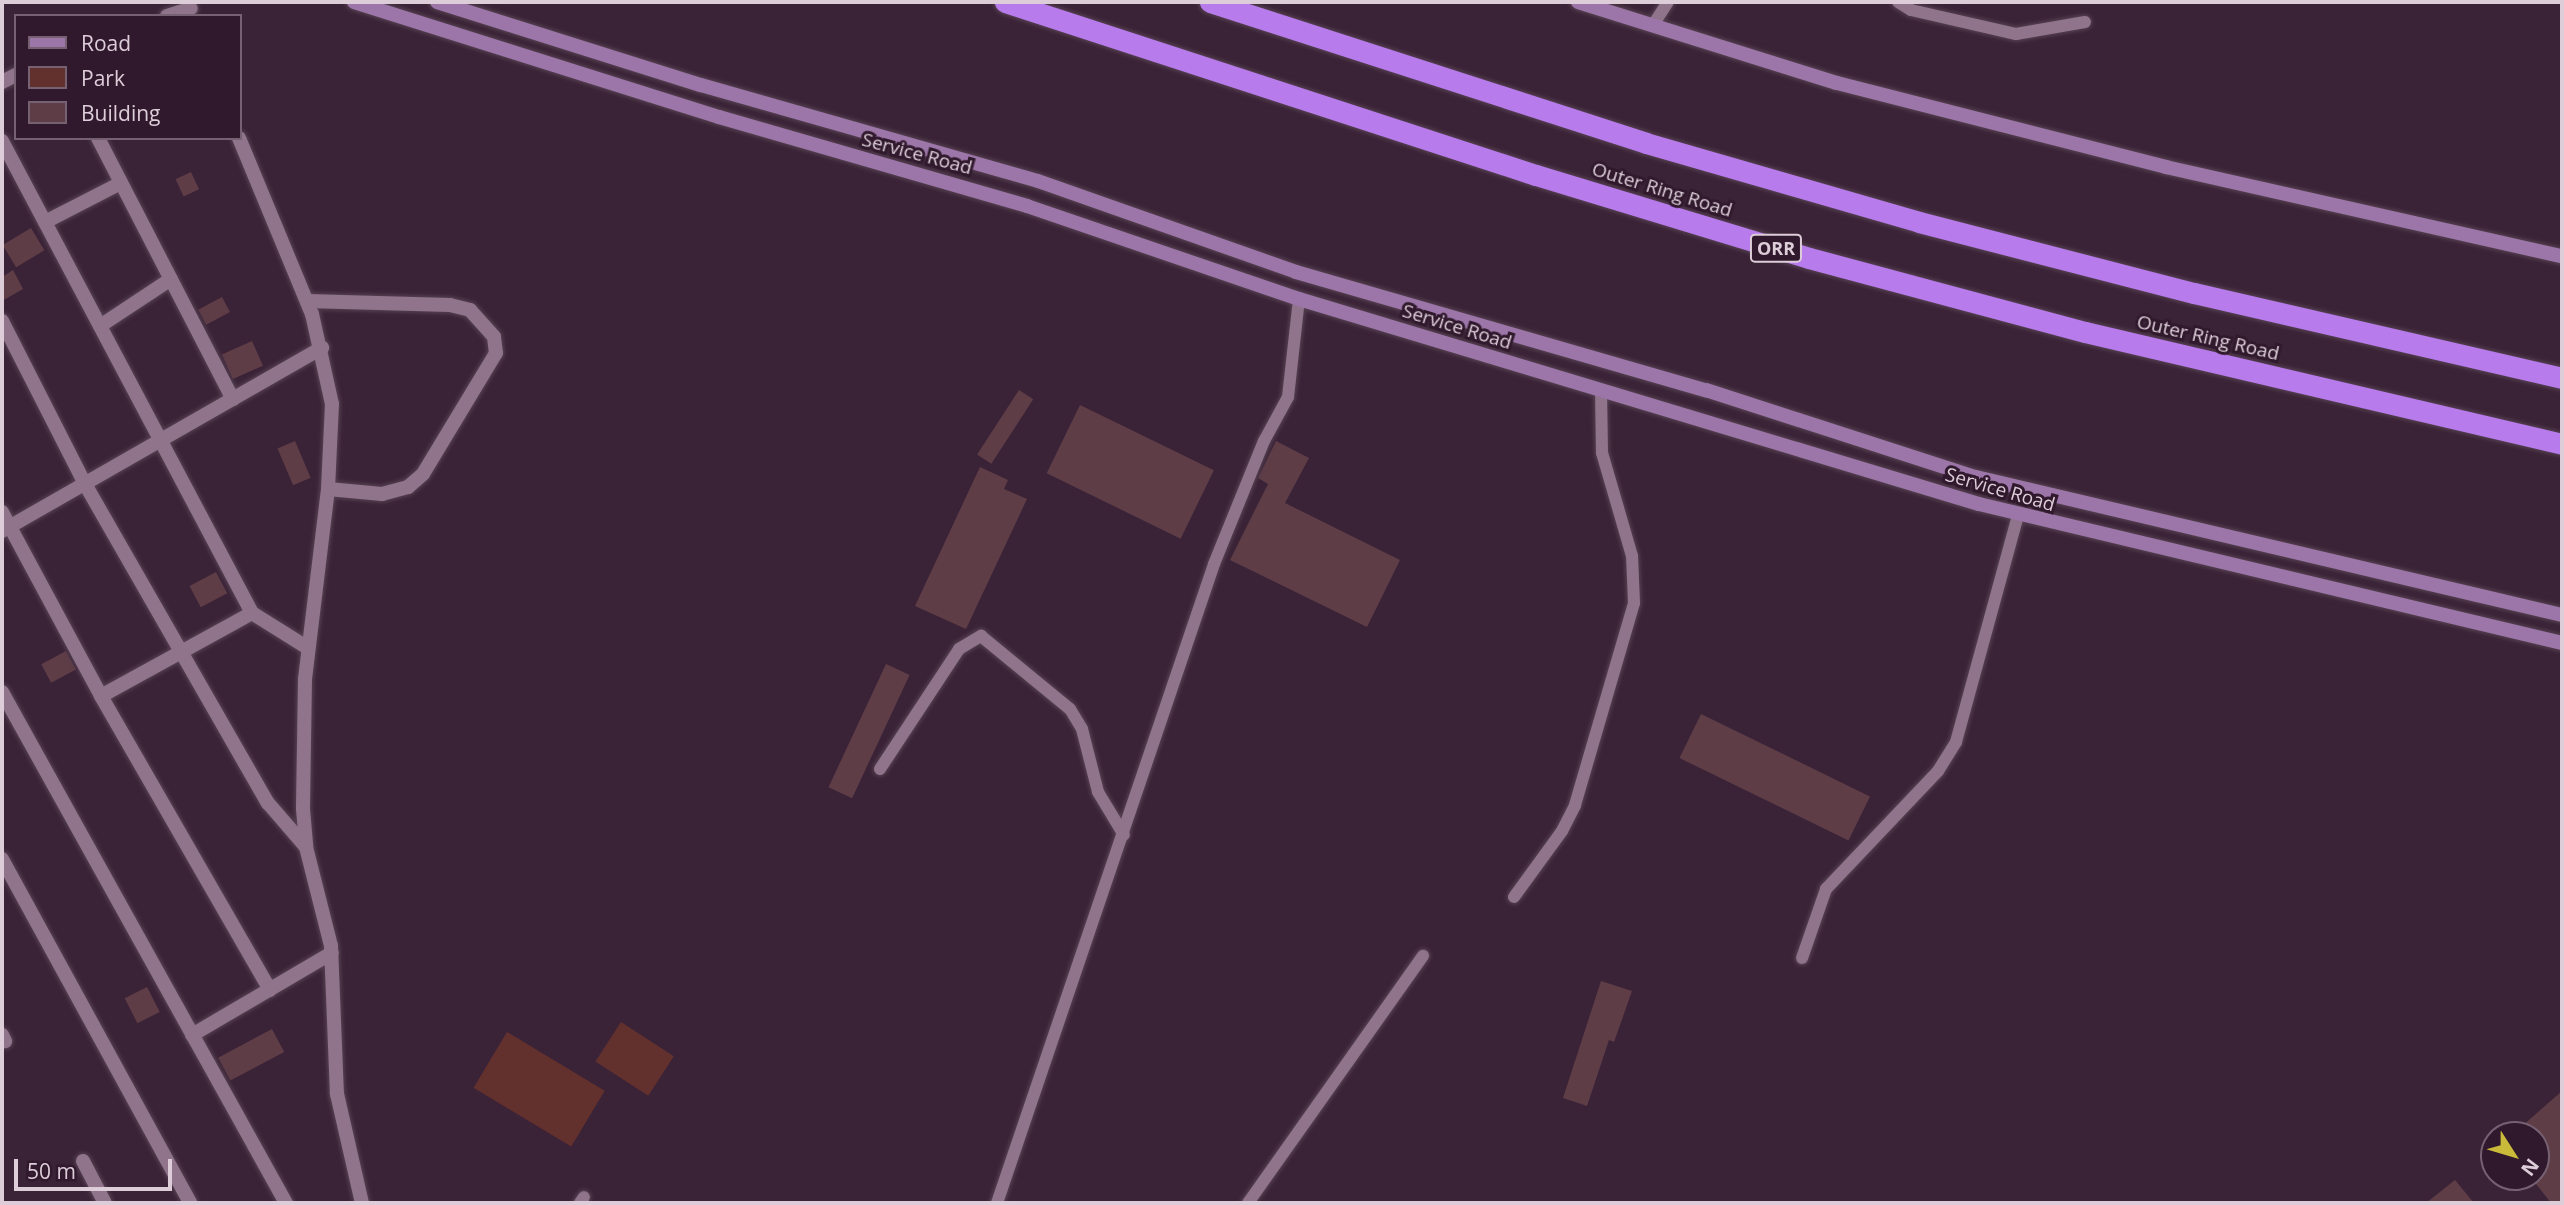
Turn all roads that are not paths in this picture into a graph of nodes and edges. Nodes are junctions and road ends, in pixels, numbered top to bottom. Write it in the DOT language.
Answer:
graph roads {
  1 [pos="354,2"];
  2 [pos="437,2"];
  3 [pos="1005,2"];
  4 [pos="1210,2"];
  5 [pos="1578,2"];
  6 [pos="1668,2"];
  7 [pos="1898,2"];
  8 [pos="191,8"];
  9 [pos="173,14"];
  10 [pos="2085,22"];
  11 [pos="1653,25"];
  12 [pos="99,140"];
  13 [pos="240,140"];
  14 [pos="2,141"];
  15 [pos="121,183"];
  16 [pos="45,222"];
  17 [pos="2562,257"];
  18 [pos="171,279"];
  19 [pos="1299,299"];
  20 [pos="307,301"];
  21 [pos="2,321"];
  22 [pos="100,326"];
  23 [pos="322,348"];
  24 [pos="2562,378"];
  25 [pos="1601,390"];
  26 [pos="233,399"];
  27 [pos="161,440"];
  28 [pos="2562,444"];
  29 [pos="85,484"];
  30 [pos="328,489"];
  31 [pos="2,512"];
  32 [pos="2018,515"];
  33 [pos="6,529"];
  34 [pos="252,612"];
  35 [pos="2562,615"];
  36 [pos="2562,643"];
  37 [pos="308,648"];
  38 [pos="182,651"];
  39 [pos="2,692"];
  40 [pos="102,696"];
  41 [pos="880,769"];
  42 [pos="1124,835"];
  43 [pos="306,847"];
  44 [pos="2,859"];
  45 [pos="1514,897"];
  46 [pos="332,953"];
  47 [pos="1423,956"];
  48 [pos="1802,958"];
  49 [pos="270,990"];
  50 [pos="192,1035"];
  51 [pos="83,1161"];
  52 [pos="105,1203"];
  53 [pos="190,1203"];
  54 [pos="286,1203"];
  55 [pos="362,1203"];
  56 [pos="997,1203"];
  57 [pos="1248,1203"];
  1 -- 19 [label="main road, Service Road"];
  2 -- 35 [label="main road"];
  3 -- 28 [label="highway, Outer Ring Road / ORR"];
  4 -- 24 [label="highway"];
  5 -- 11 [label="main road"];
  6 -- 11 [label="lane"];
  7 -- 10 [label="lane"];
  8 -- 9 [label="street"];
  11 -- 17 [label="main road"];
  12 -- 15 [label="street"];
  13 -- 20 [label="street"];
  14 -- 16 [label="street"];
  15 -- 16 [label="street"];
  15 -- 18 [label="street"];
  16 -- 22 [label="street"];
  18 -- 22 [label="street"];
  18 -- 26 [label="street"];
  19 -- 25 [label="main road, Service Road"];
  19 -- 42 [label="lane"];
  20 -- 23 [label="street"];
  20 -- 30 [label="street"];
  21 -- 29 [label="street"];
  22 -- 27 [label="street"];
  23 -- 26 [label="street"];
  23 -- 30 [label="street"];
  25 -- 32 [label="main road, Service Road"];
  25 -- 45 [label="lane"];
  26 -- 27 [label="street"];
  27 -- 29 [label="street"];
  27 -- 34 [label="street"];
  29 -- 33 [label="street"];
  29 -- 38 [label="street"];
  30 -- 37 [label="street"];
  31 -- 33 [label="street"];
  32 -- 36 [label="main road, Service Road"];
  32 -- 48 [label="lane"];
  33 -- 40 [label="street"];
  34 -- 37 [label="street"];
  34 -- 38 [label="street"];
  37 -- 43 [label="street"];
  38 -- 40 [label="street"];
  38 -- 43 [label="street"];
  39 -- 50 [label="street"];
  40 -- 49 [label="street"];
  41 -- 42 [label="lane"];
  42 -- 56 [label="lane"];
  43 -- 46 [label="street"];
  44 -- 53 [label="street"];
  46 -- 49 [label="street"];
  46 -- 55 [label="street"];
  47 -- 57 [label="lane"];
  49 -- 50 [label="street"];
  50 -- 54 [label="street"];
  51 -- 52 [label="street"];
}
